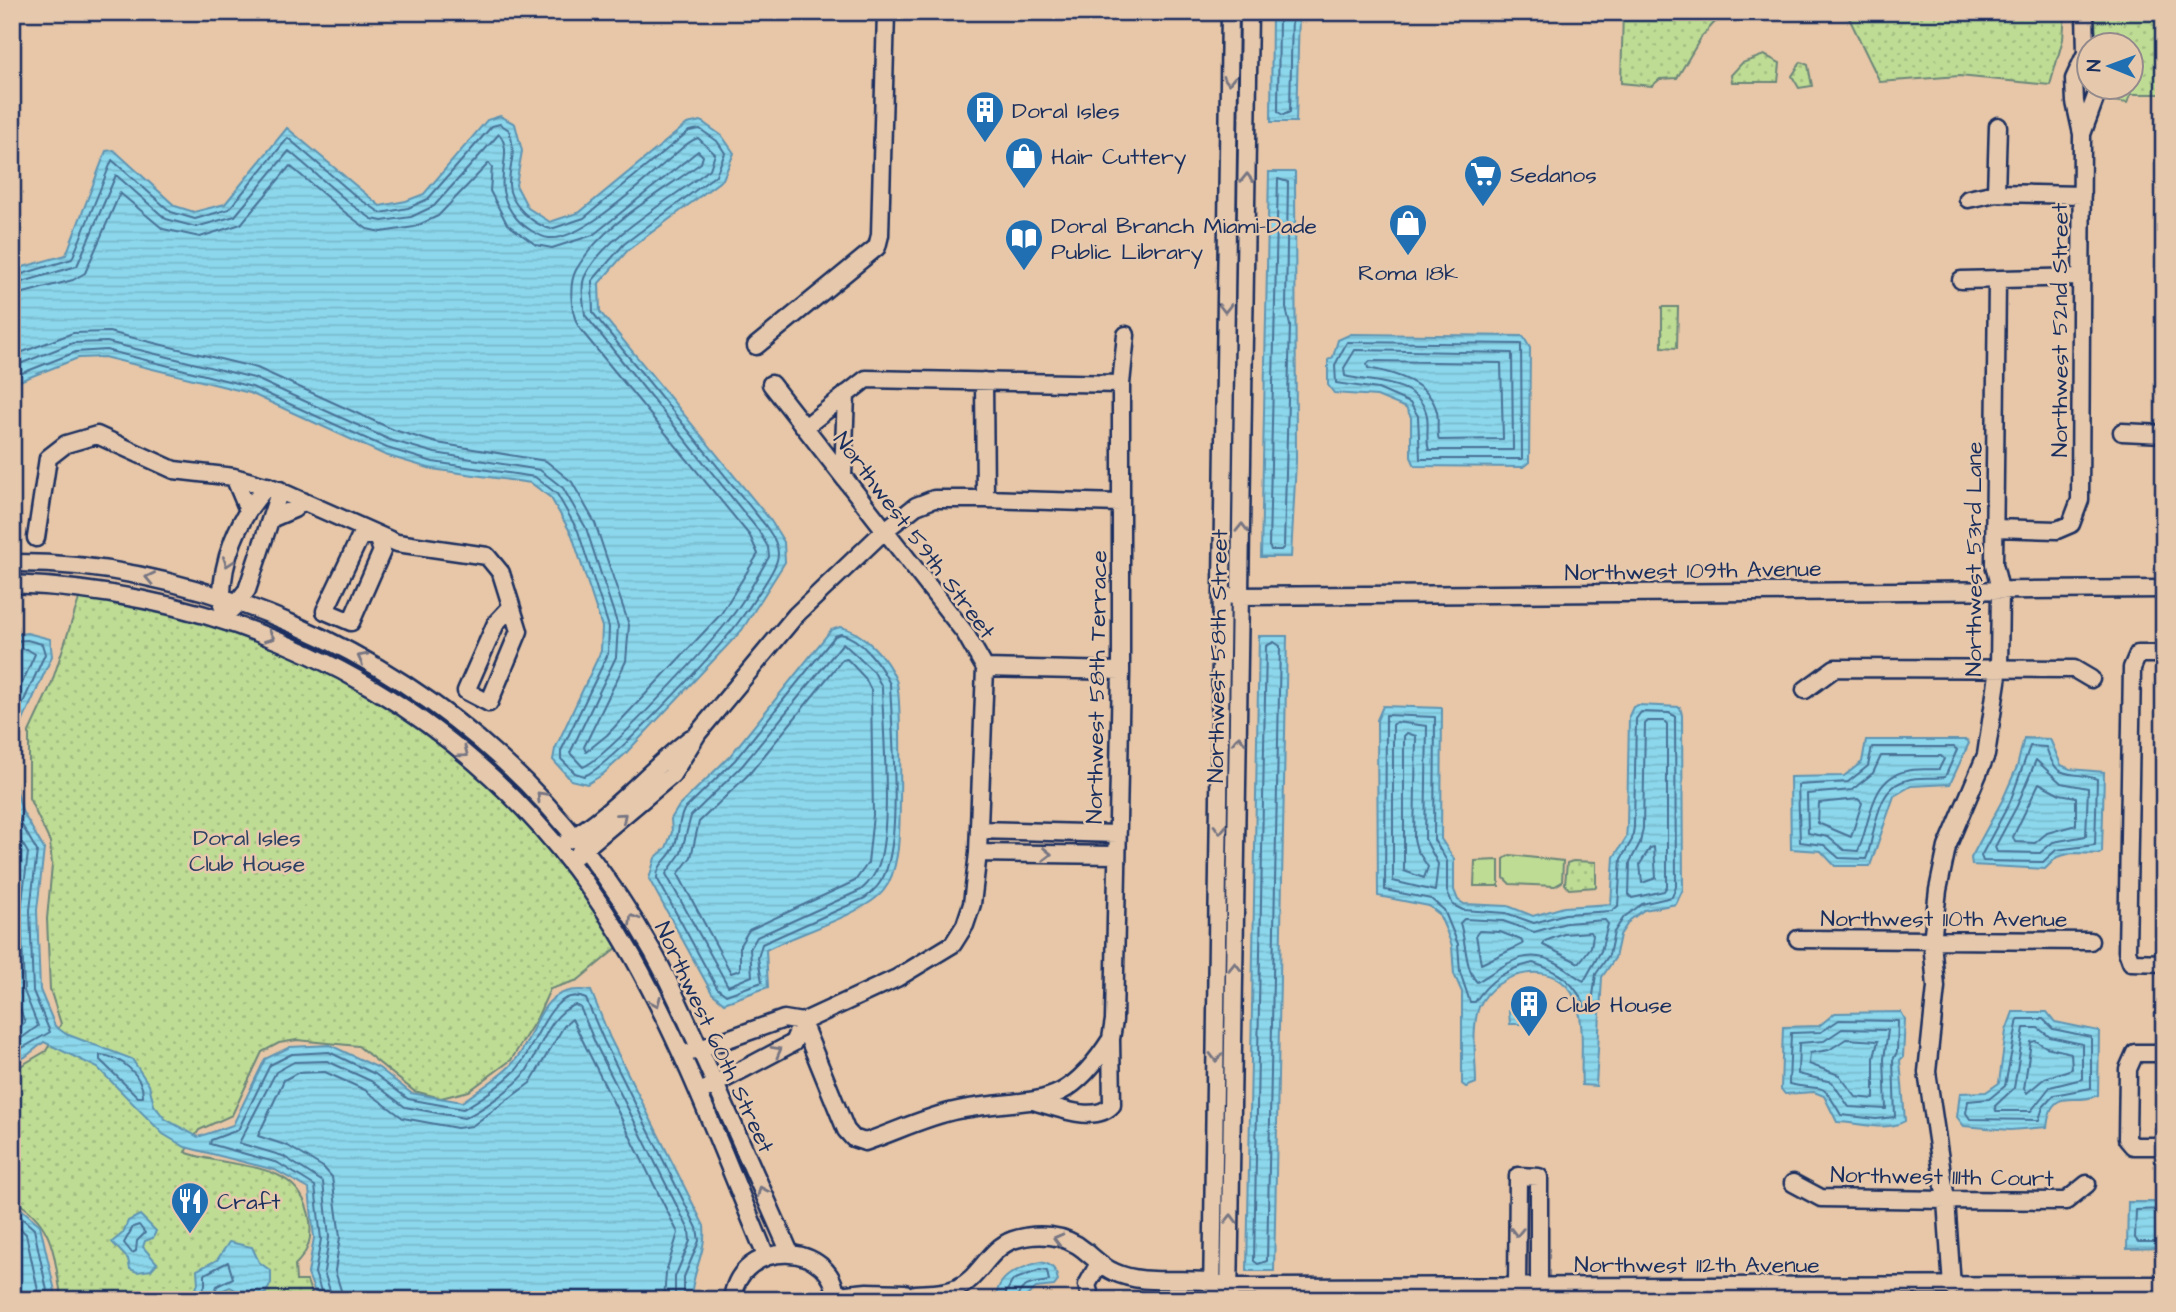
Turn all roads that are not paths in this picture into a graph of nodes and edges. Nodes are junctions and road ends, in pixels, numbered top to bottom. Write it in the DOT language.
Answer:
graph roads {
  1 [pos="886,12"];
  2 [pos="1230,12"];
  3 [pos="1249,12"];
  4 [pos="2085,12"];
  5 [pos="2086,32"];
  6 [pos="2074,102"];
  7 [pos="2094,102"];
  8 [pos="1998,126"];
  9 [pos="2082,134"];
  10 [pos="1996,193"];
  11 [pos="2082,195"];
  12 [pos="1968,199"];
  13 [pos="2081,277"];
  14 [pos="1961,279"];
  15 [pos="1997,280"];
  16 [pos="1125,335"];
  17 [pos="756,346"];
  18 [pos="984,381"];
  19 [pos="771,384"];
  20 [pos="1121,384"];
  21 [pos="846,394"];
  22 [pos="806,427"];
  23 [pos="2122,432"];
  24 [pos="2164,434"];
  25 [pos="843,476"];
  26 [pos="234,477"];
  27 [pos="274,488"];
  28 [pos="985,499"];
  29 [pos="303,501"];
  30 [pos="1121,503"];
  31 [pos="247,508"];
  32 [pos="273,518"];
  33 [pos="1995,528"];
  34 [pos="884,531"];
  35 [pos="237,534"];
  36 [pos="376,534"];
  37 [pos="36,538"];
  38 [pos="263,545"];
  39 [pos="12,563"];
  40 [pos="12,584"];
  41 [pos="2164,589"];
  42 [pos="2000,590"];
  43 [pos="1223,596"];
  44 [pos="1241,596"];
  45 [pos="221,597"];
  46 [pos="239,603"];
  47 [pos="511,607"];
  48 [pos="222,618"];
  49 [pos="2164,654"];
  50 [pos="985,668"];
  51 [pos="1999,668"];
  52 [pos="1121,671"];
  53 [pos="2091,680"];
  54 [pos="1805,690"];
  55 [pos="979,831"];
  56 [pos="1117,834"];
  57 [pos="580,842"];
  58 [pos="557,845"];
  59 [pos="978,853"];
  60 [pos="1116,855"];
  61 [pos="569,861"];
  62 [pos="1798,939"];
  63 [pos="1933,941"];
  64 [pos="2090,941"];
  65 [pos="2164,963"];
  66 [pos="802,1022"];
  67 [pos="1111,1039"];
  68 [pos="699,1048"];
  69 [pos="2164,1053"];
  70 [pos="681,1057"];
  71 [pos="716,1085"];
  72 [pos="698,1093"];
  73 [pos="1033,1101"];
  74 [pos="2164,1146"];
  75 [pos="1793,1183"];
  76 [pos="2087,1184"];
  77 [pos="1945,1200"];
  78 [pos="790,1253"];
  79 [pos="766,1256"];
  80 [pos="1099,1264"];
  81 [pos="976,1272"];
  82 [pos="1212,1280"];
  83 [pos="2164,1284"];
  84 [pos="1517,1287"];
  85 [pos="1539,1287"];
  86 [pos="1952,1287"];
  87 [pos="1442,1293"];
  88 [pos="1794,1293"];
  89 [pos="1229,1294"];
  90 [pos="882,1296"];
  91 [pos="837,1297"];
  92 [pos="732,1300"];
  93 [pos="952,1300"];
  94 [pos="1091,1300"];
  95 [pos="1213,1300"];
  1 -- 17 [label="street"];
  2 -- 43 [label="street, Northwest 58th Street, one-way"];
  44 -- 3 [label="street, Northwest 58th Street, one-way"];
  4 -- 5 [label="street, Northwest 52nd Street"];
  6 -- 9 [label="street, Northwest 52nd Street"];
  7 -- 9 [label="street, Northwest 52nd Street"];
  8 -- 10 [label="street"];
  9 -- 11 [label="street, Northwest 52nd Street"];
  10 -- 11 [label="street"];
  10 -- 12 [label="street"];
  11 -- 13 [label="street, Northwest 52nd Street"];
  13 -- 15 [label="street"];
  13 -- 33 [label="street, Northwest 52nd Street"];
  14 -- 15 [label="street"];
  15 -- 33 [label="street, Northwest 53rd Lane"];
  16 -- 20 [label="street, Northwest 58th Terrace"];
  18 -- 20 [label="street"];
  18 -- 21 [label="street"];
  18 -- 28 [label="street"];
  19 -- 22 [label="street, Northwest 59th Street"];
  20 -- 30 [label="street, Northwest 58th Terrace"];
  21 -- 22 [label="street"];
  21 -- 25 [label="street"];
  22 -- 25 [label="street, Northwest 59th Street"];
  23 -- 24 [label="street"];
  25 -- 34 [label="street, Northwest 59th Street"];
  26 -- 27 [label="street"];
  26 -- 31 [label="street"];
  26 -- 37 [label="street"];
  27 -- 29 [label="street"];
  27 -- 31 [label="street"];
  27 -- 32 [label="street"];
  28 -- 30 [label="street"];
  28 -- 34 [label="street"];
  29 -- 32 [label="street"];
  29 -- 36 [label="street"];
  30 -- 52 [label="street, Northwest 58th Terrace"];
  31 -- 35 [label="street"];
  32 -- 38 [label="street"];
  33 -- 42 [label="street, Northwest 53rd Lane"];
  34 -- 50 [label="street, Northwest 59th Street"];
  34 -- 57 [label="street"];
  35 -- 38 [label="street"];
  35 -- 45 [label="street, one-way"];
  36 -- 36 [label="street"];
  36 -- 47 [label="street"];
  38 -- 46 [label="street"];
  45 -- 39 [label="street, one-way"];
  40 -- 48 [label="street"];
  41 -- 42 [label="street, Northwest 109th Avenue"];
  42 -- 44 [label="street, Northwest 109th Avenue"];
  42 -- 51 [label="street, Northwest 53rd Lane"];
  43 -- 44 [label="street, Northwest 109th Avenue"];
  43 -- 82 [label="street, Northwest 58th Street, one-way"];
  89 -- 44 [label="street, Northwest 58th Street, one-way"];
  45 -- 46 [label="street"];
  45 -- 48 [label="street"];
  46 -- 48 [label="street"];
  57 -- 46 [label="street, one-way"];
  47 -- 47 [label="street"];
  48 -- 58 [label="street, one-way"];
  49 -- 65 [label="street"];
  50 -- 52 [label="street"];
  50 -- 55 [label="street, Northwest 59th Street"];
  51 -- 53 [label="street"];
  51 -- 54 [label="street"];
  51 -- 63 [label="street, Northwest 53rd Lane"];
  52 -- 56 [label="street, Northwest 58th Terrace"];
  55 -- 56 [label="street"];
  55 -- 59 [label="street, Northwest 59th Street"];
  56 -- 60 [label="street, Northwest 58th Terrace"];
  57 -- 58 [label="street"];
  57 -- 61 [label="street"];
  68 -- 57 [label="street, Northwest 60th Street, one-way"];
  58 -- 61 [label="street"];
  59 -- 60 [label="street, one-way"];
  59 -- 66 [label="street, Northwest 59th Street"];
  60 -- 67 [label="street, Northwest 58th Terrace"];
  61 -- 70 [label="street, Northwest 60th Street, one-way"];
  62 -- 63 [label="street, Northwest 110th Avenue"];
  63 -- 64 [label="street, Northwest 110th Avenue"];
  63 -- 77 [label="street, Northwest 53rd Lane"];
  66 -- 68 [label="street"];
  71 -- 66 [label="street, one-way"];
  66 -- 73 [label="street"];
  67 -- 73 [label="street"];
  67 -- 73 [label="street, Northwest 58th Terrace"];
  68 -- 70 [label="street"];
  68 -- 71 [label="street, Northwest 60th Street"];
  69 -- 74 [label="street"];
  70 -- 72 [label="street, Northwest 60th Street"];
  71 -- 72 [label="street"];
  78 -- 71 [label="street, Northwest 60th Street, one-way"];
  72 -- 79 [label="street, Northwest 60th Street"];
  75 -- 77 [label="street, Northwest 111th Court"];
  76 -- 77 [label="street, Northwest 111th Court"];
  77 -- 86 [label="street, Northwest 53rd Lane"];
  78 -- 79 [label="street"];
  78 -- 91 [label="street"];
  79 -- 92 [label="street"];
  80 -- 81 [label="street, Northwest 112th Avenue, one-way"];
  80 -- 82 [label="street, Northwest 112th Avenue"];
  80 -- 94 [label="street"];
  81 -- 90 [label="street, Northwest 112th Avenue"];
  81 -- 93 [label="street, Northwest 112th Avenue"];
  82 -- 89 [label="street, Northwest 112th Avenue"];
  82 -- 95 [label="street, Northwest 58th Street"];
  83 -- 86 [label="street, Northwest 112th Avenue"];
  84 -- 85 [label="street, Northwest 112th Avenue"];
  85 -- 84 [label="street, one-way"];
  84 -- 87 [label="street, Northwest 112th Avenue"];
  85 -- 88 [label="street, Northwest 112th Avenue"];
  86 -- 88 [label="street, Northwest 112th Avenue"];
  87 -- 89 [label="street, Northwest 112th Avenue"];
  89 -- 95 [label="street"];
  90 -- 91 [label="street, Northwest 112th Avenue"];
}
